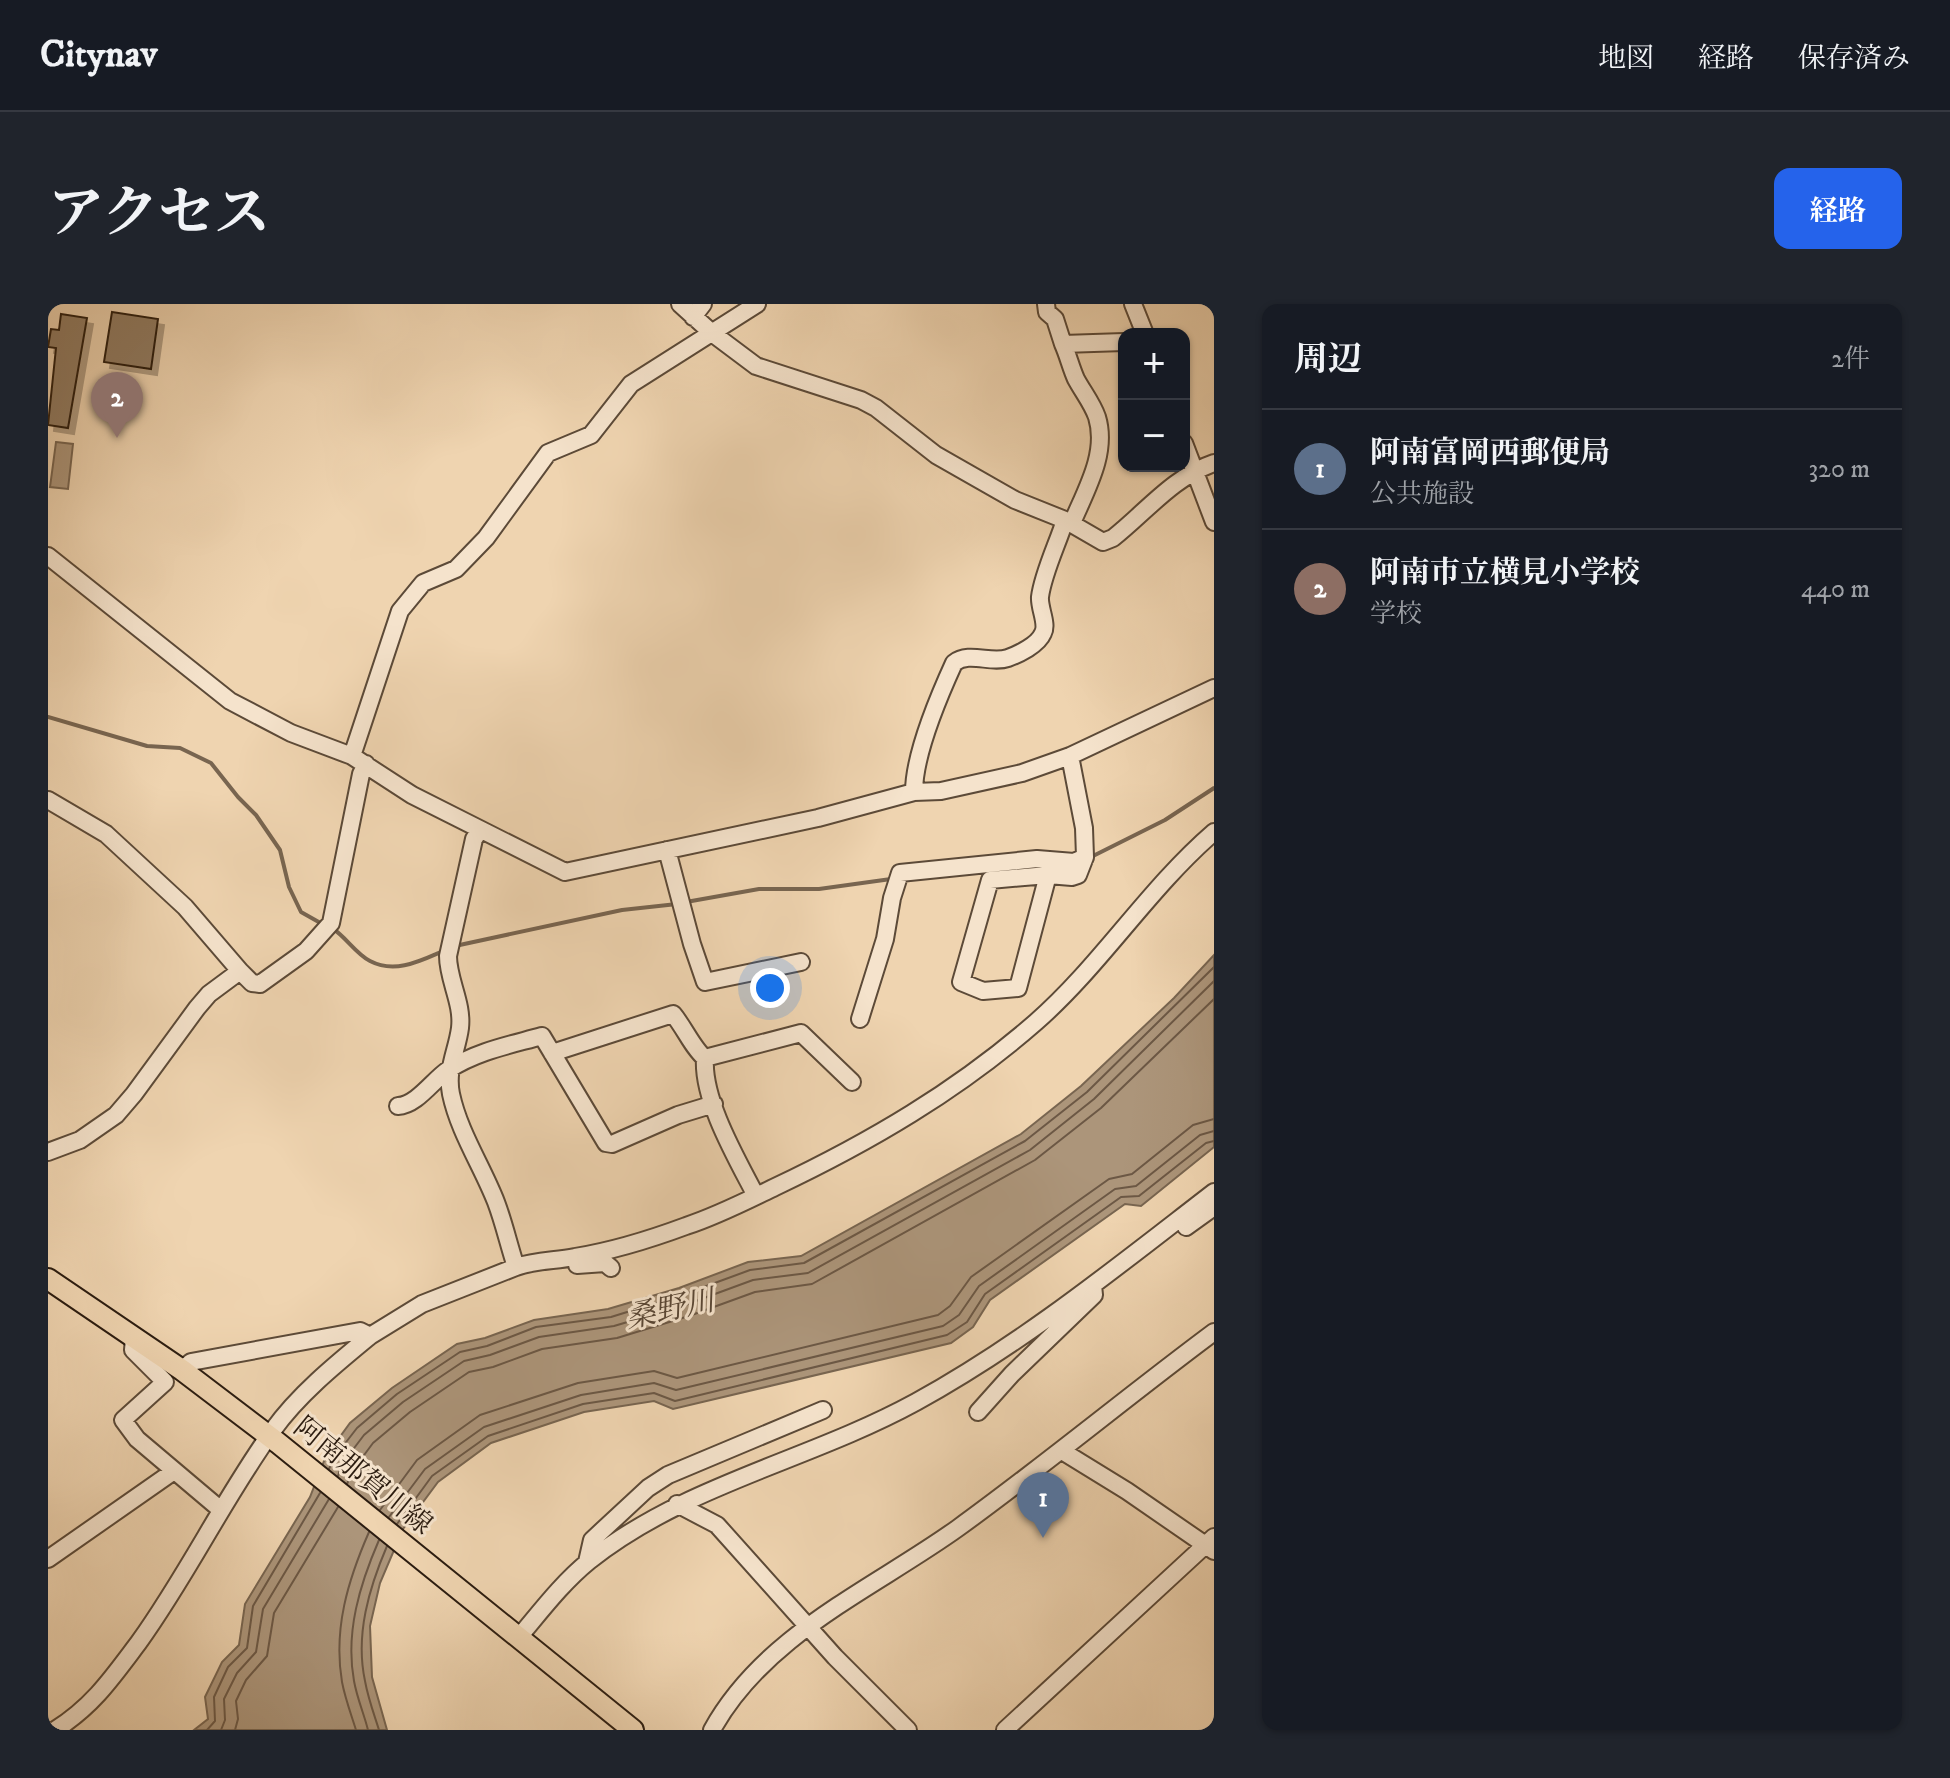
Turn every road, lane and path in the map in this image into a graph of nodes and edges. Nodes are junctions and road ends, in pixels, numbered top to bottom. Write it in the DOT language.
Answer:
graph roads {
  1 [pos="680,304"];
  2 [pos="757,304"];
  3 [pos="1046,304"];
  4 [pos="1133,304"];
  5 [pos="698,311"];
  6 [pos="1143,328"];
  7 [pos="712,333"];
  8 [pos="1118,342"];
  9 [pos="1063,344"];
  10 [pos="1190,459"];
  11 [pos="1214,463"];
  12 [pos="1194,470"];
  13 [pos="1069,522"];
  14 [pos="1214,522"];
  15 [pos="48,556"];
  16 [pos="1214,688"];
  17 [pos="1070,756"];
  18 [pos="359,760"];
  19 [pos="914,792"];
  20 [pos="48,800"];
  21 [pos="480,830"];
  22 [pos="1214,832"];
  23 [pos="667,850"];
  24 [pos="1085,857"];
  25 [pos="1048,875"];
  26 [pos="801,962"];
  27 [pos="240,971"];
  28 [pos="860,1019"];
  29 [pos="552,1053"];
  30 [pos="705,1058"];
  31 [pos="449,1069"];
  32 [pos="852,1082"];
  33 [pos="714,1104"];
  34 [pos="398,1106"];
  35 [pos="48,1152"];
  36 [pos="1214,1192"];
  37 [pos="756,1196"];
  38 [pos="1214,1207"];
  39 [pos="516,1267"];
  40 [pos="611,1268"];
  41 [pos="48,1279"];
  42 [pos="1093,1289"];
  43 [pos="1214,1332"];
  44 [pos="370,1336"];
  45 [pos="134,1338"];
  46 [pos="182,1370"];
  47 [pos="823,1410"];
  48 [pos="978,1412"];
  49 [pos="269,1436"];
  50 [pos="1062,1451"];
  51 [pos="174,1471"];
  52 [pos="677,1504"];
  53 [pos="221,1510"];
  54 [pos="1212,1545"];
  55 [pos="48,1559"];
  56 [pos="587,1562"];
  57 [pos="808,1627"];
  58 [pos="511,1631"];
  59 [pos="55,1730"];
  60 [pos="633,1730"];
  61 [pos="712,1730"];
  62 [pos="908,1730"];
  63 [pos="1005,1730"];
  1 -- 5 [label="street"];
  2 -- 7 [label="street"];
  3 -- 9 [label="street"];
  4 -- 6 [label="street"];
  5 -- 7 [label="street"];
  7 -- 13 [label="street"];
  7 -- 18 [label="street"];
  8 -- 9 [label="street"];
  9 -- 13 [label="street"];
  10 -- 12 [label="street"];
  11 -- 12 [label="street"];
  12 -- 13 [label="street"];
  12 -- 14 [label="street"];
  13 -- 19 [label="street"];
  15 -- 18 [label="street"];
  16 -- 17 [label="street"];
  17 -- 19 [label="street"];
  17 -- 24 [label="street"];
  18 -- 21 [label="street"];
  18 -- 27 [label="street"];
  19 -- 23 [label="street"];
  20 -- 27 [label="street"];
  21 -- 23 [label="street"];
  21 -- 31 [label="street"];
  22 -- 37 [label="street"];
  23 -- 26 [label="street"];
  24 -- 25 [label="street"];
  24 -- 28 [label="street"];
  25 -- 25 [label="street"];
  27 -- 35 [label="street"];
  29 -- 30 [label="street"];
  29 -- 31 [label="street"];
  29 -- 33 [label="street"];
  30 -- 32 [label="street"];
  30 -- 33 [label="street"];
  31 -- 34 [label="street"];
  31 -- 39 [label="street"];
  33 -- 37 [label="street"];
  36 -- 42 [label="street"];
  37 -- 39 [label="street"];
  38 -- 42 [label="street"];
  39 -- 40 [label="street"];
  39 -- 44 [label="street"];
  41 -- 45 [label="main road, 阿南那賀川線"];
  42 -- 48 [label="street"];
  42 -- 52 [label="street"];
  43 -- 50 [label="street"];
  44 -- 46 [label="street"];
  44 -- 49 [label="street"];
  45 -- 46 [label="main road, 阿南那賀川線"];
  45 -- 51 [label="street"];
  46 -- 49 [label="main road, 阿南那賀川線"];
  47 -- 56 [label="street"];
  49 -- 53 [label="street"];
  49 -- 58 [label="main road, 阿南那賀川線"];
  50 -- 54 [label="street"];
  50 -- 57 [label="street"];
  51 -- 53 [label="street"];
  51 -- 55 [label="street"];
  52 -- 56 [label="street"];
  52 -- 57 [label="street"];
  53 -- 59 [label="street"];
  54 -- 63 [label="street"];
  56 -- 58 [label="street"];
  57 -- 61 [label="street"];
  57 -- 62 [label="street"];
  58 -- 60 [label="main road, 阿南那賀川線"];
}
